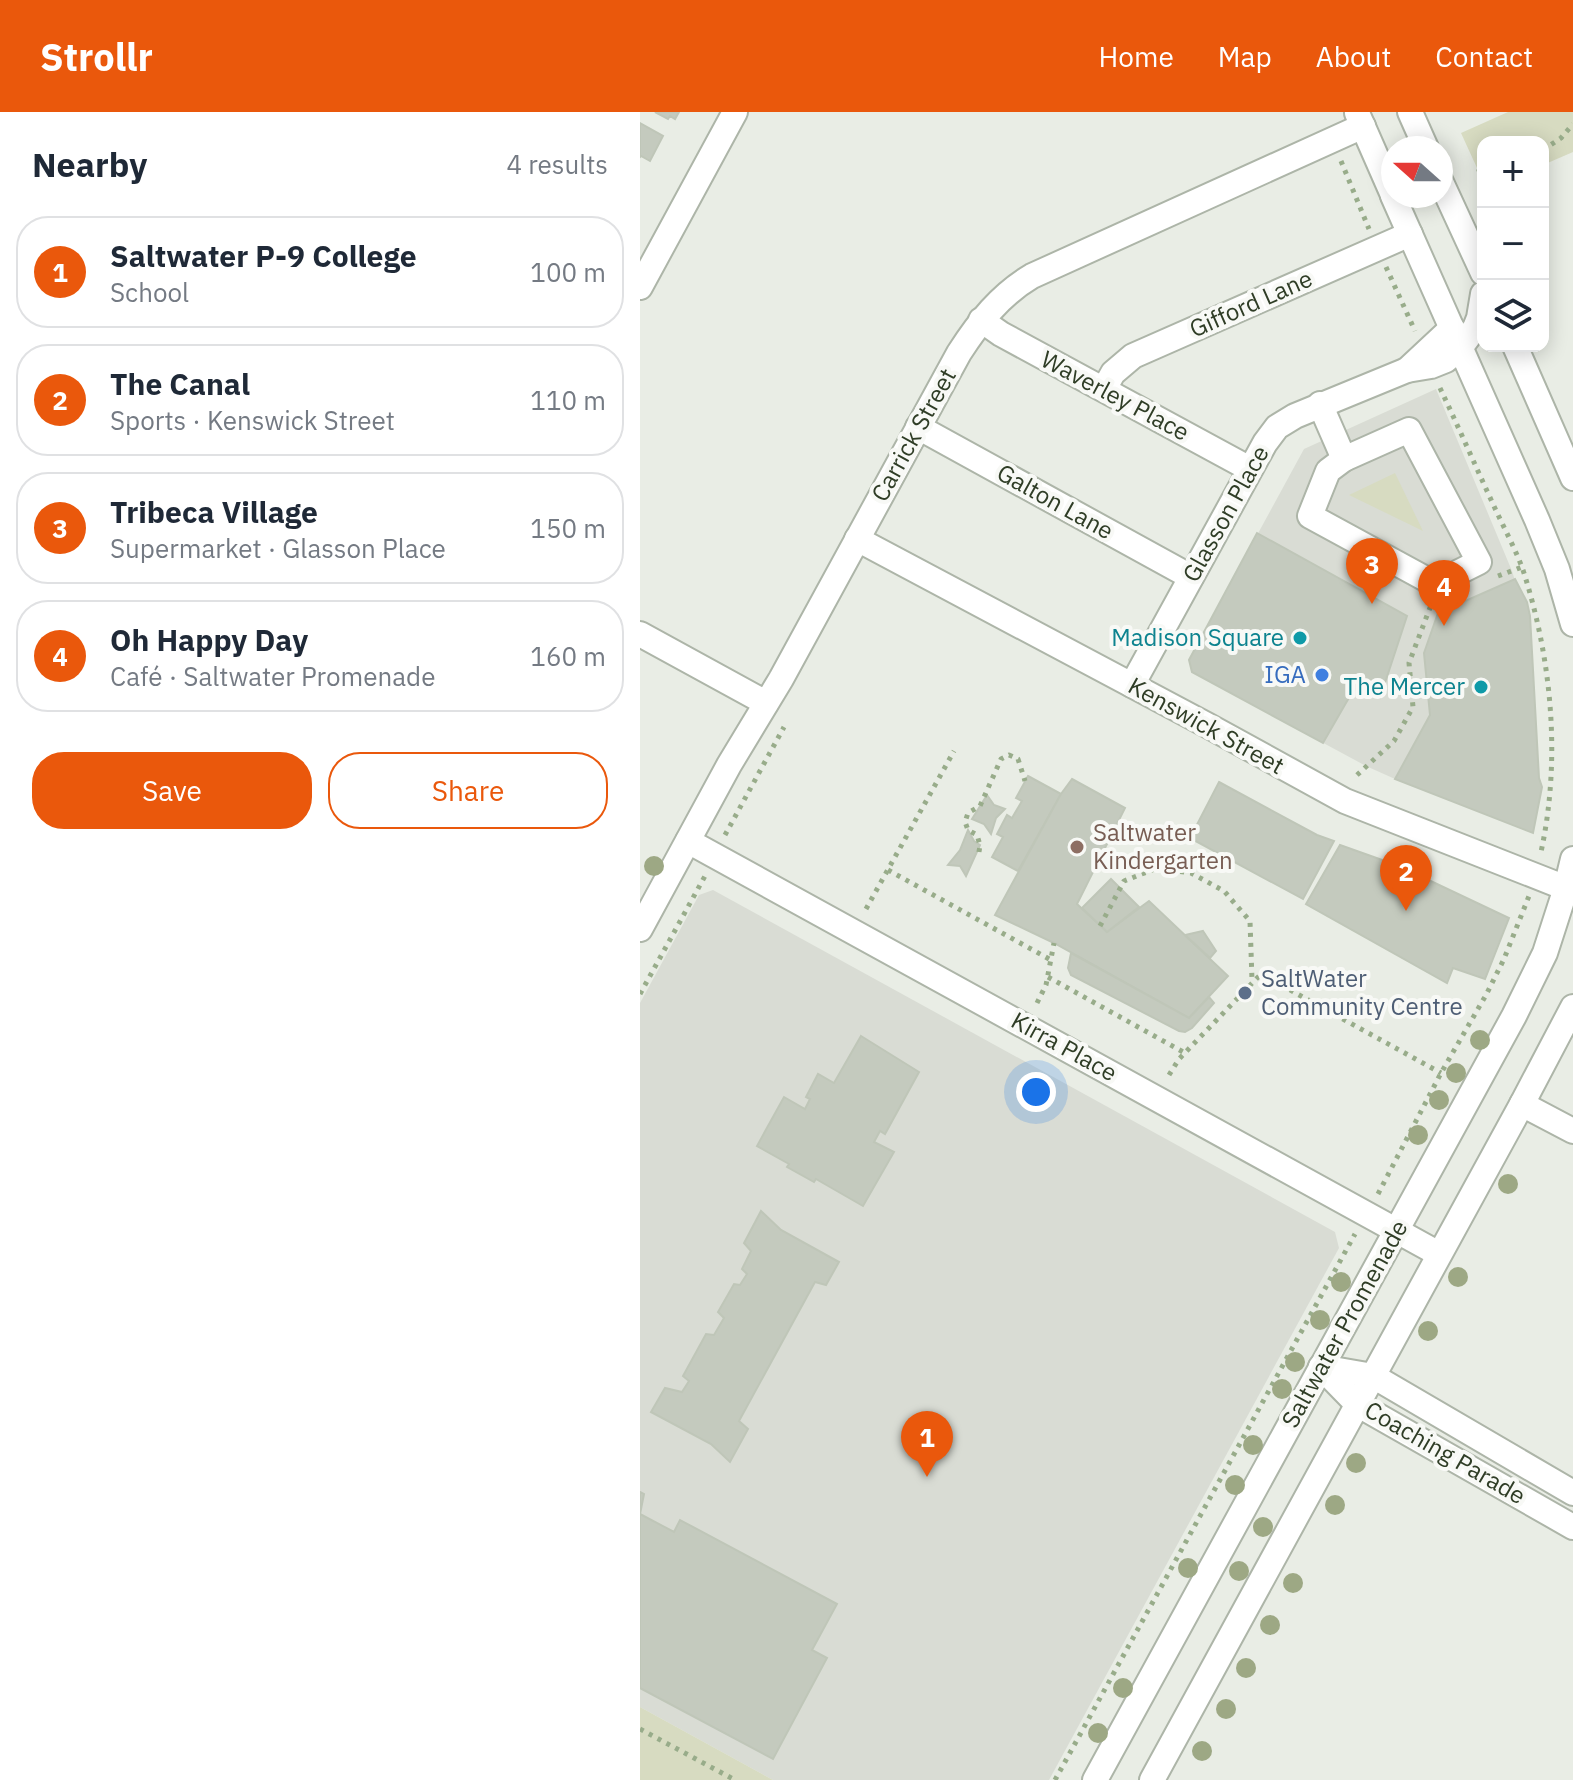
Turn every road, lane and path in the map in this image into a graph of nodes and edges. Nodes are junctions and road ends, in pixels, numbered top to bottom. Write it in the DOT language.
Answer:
graph roads {
  1 [pos="735,112"];
  2 [pos="1410,112"];
  3 [pos="1360,119"];
  4 [pos="1573,124"];
  5 [pos="1421,136"];
  6 [pos="1332,140"];
  7 [pos="1549,146"];
  8 [pos="1381,168"];
  9 [pos="1398,208"];
  10 [pos="1453,208"];
  11 [pos="1410,234"];
  12 [pos="1377,249"];
  13 [pos="1477,260"];
  14 [pos="640,287"];
  15 [pos="981,320"];
  16 [pos="1477,323"];
  17 [pos="1456,338"];
  18 [pos="1518,352"];
  19 [pos="1421,363"];
  20 [pos="1104,389"];
  21 [pos="1320,404"];
  22 [pos="918,427"];
  23 [pos="1344,459"];
  24 [pos="1250,469"];
  25 [pos="1573,478"];
  26 [pos="857,539"];
  27 [pos="1565,566"];
  28 [pos="1522,567"];
  29 [pos="1191,577"];
  30 [pos="1495,578"];
  31 [pos="1441,598"];
  32 [pos="1573,624"];
  33 [pos="640,634"];
  34 [pos="1132,685"];
  35 [pos="766,703"];
  36 [pos="789,717"];
  37 [pos="954,751"];
  38 [pos="1357,775"];
  39 [pos="1025,781"];
  40 [pos="688,841"];
  41 [pos="979,852"];
  42 [pos="714,855"];
  43 [pos="1573,859"];
  44 [pos="888,870"];
  45 [pos="1536,877"];
  46 [pos="1566,888"];
  47 [pos="866,909"];
  48 [pos="1100,926"];
  49 [pos="640,929"];
  50 [pos="1054,943"];
  51 [pos="1051,960"];
  52 [pos="1048,977"];
  53 [pos="1252,981"];
  54 [pos="640,994"];
  55 [pos="1037,1003"];
  56 [pos="1573,1007"];
  57 [pos="1185,1053"];
  58 [pos="1441,1073"];
  59 [pos="1169,1075"];
  60 [pos="1522,1104"];
  61 [pos="1573,1131"];
  62 [pos="1367,1214"];
  63 [pos="1396,1230"];
  64 [pos="1439,1254"];
  65 [pos="1321,1367"];
  66 [pos="1373,1376"];
  67 [pos="1357,1404"];
  68 [pos="1573,1493"];
  69 [pos="1573,1527"];
  70 [pos="640,1729"];
  71 [pos="731,1779"];
  72 [pos="1055,1780"];
  73 [pos="1095,1780"];
  74 [pos="1152,1780"];
  1 -- 14 [label="street"];
  2 -- 5 [label="street"];
  3 -- 6 [label="street, Carrick Street"];
  3 -- 8 [label="street"];
  4 -- 7 [label="path"];
  6 -- 12 [label="path"];
  6 -- 15 [label="street, Carrick Street"];
  9 -- 11 [label="street"];
  10 -- 13 [label="street"];
  11 -- 12 [label="street, Gifford Lane"];
  11 -- 17 [label="street"];
  12 -- 19 [label="path"];
  12 -- 20 [label="street, Gifford Lane"];
  15 -- 20 [label="street, Waverley Place"];
  15 -- 22 [label="street, Carrick Street"];
  16 -- 17 [label="street, Glasson Place"];
  17 -- 19 [label="street, Glasson Place"];
  17 -- 27 [label="street"];
  18 -- 25 [label="street"];
  19 -- 21 [label="street, Glasson Place"];
  19 -- 28 [label="path"];
  20 -- 24 [label="street, Waverley Place"];
  21 -- 23 [label="street"];
  21 -- 24 [label="street, Glasson Place"];
  22 -- 26 [label="street, Carrick Street"];
  22 -- 29 [label="street, Galton Lane"];
  23 -- 23 [label="street"];
  24 -- 29 [label="street, Glasson Place"];
  26 -- 34 [label="street, Kenswick Street"];
  26 -- 35 [label="street, Carrick Street"];
  27 -- 32 [label="street"];
  28 -- 30 [label="path"];
  28 -- 45 [label="path"];
  29 -- 34 [label="street, Glasson Place"];
  31 -- 38 [label="path"];
  33 -- 35 [label="street"];
  34 -- 45 [label="street, Kenswick Street"];
  35 -- 40 [label="street, Carrick Street"];
  36 -- 42 [label="path"];
  37 -- 44 [label="path"];
  39 -- 41 [label="path"];
  40 -- 42 [label="street, Kirra Place"];
  40 -- 49 [label="street, Carrick Street"];
  42 -- 54 [label="path"];
  42 -- 62 [label="street, Kirra Place"];
  43 -- 46 [label="street, Saltwater Promenade"];
  44 -- 47 [label="path"];
  44 -- 51 [label="path"];
  45 -- 46 [label="street, Kenswick Street"];
  45 -- 58 [label="path"];
  46 -- 63 [label="street, Saltwater Promenade"];
  48 -- 53 [label="path"];
  50 -- 51 [label="path"];
  51 -- 52 [label="path"];
  52 -- 55 [label="path"];
  52 -- 57 [label="path"];
  53 -- 57 [label="path"];
  53 -- 58 [label="path"];
  56 -- 60 [label="street, Saltwater Promenade"];
  57 -- 59 [label="path"];
  58 -- 62 [label="path"];
  60 -- 61 [label="street"];
  60 -- 64 [label="street, Saltwater Promenade"];
  62 -- 63 [label="street, Kirra Place"];
  62 -- 72 [label="path"];
  63 -- 64 [label="street, Kirra Place"];
  63 -- 65 [label="street, Saltwater Promenade"];
  64 -- 66 [label="street, Saltwater Promenade"];
  65 -- 66 [label="street, Coaching Parade"];
  65 -- 67 [label="street, Coaching Parade"];
  65 -- 73 [label="street, Saltwater Promenade"];
  66 -- 67 [label="street, Saltwater Promenade"];
  66 -- 68 [label="street, Coaching Parade"];
  67 -- 69 [label="street, Coaching Parade"];
  67 -- 74 [label="street, Saltwater Promenade"];
  70 -- 71 [label="path"];
}
